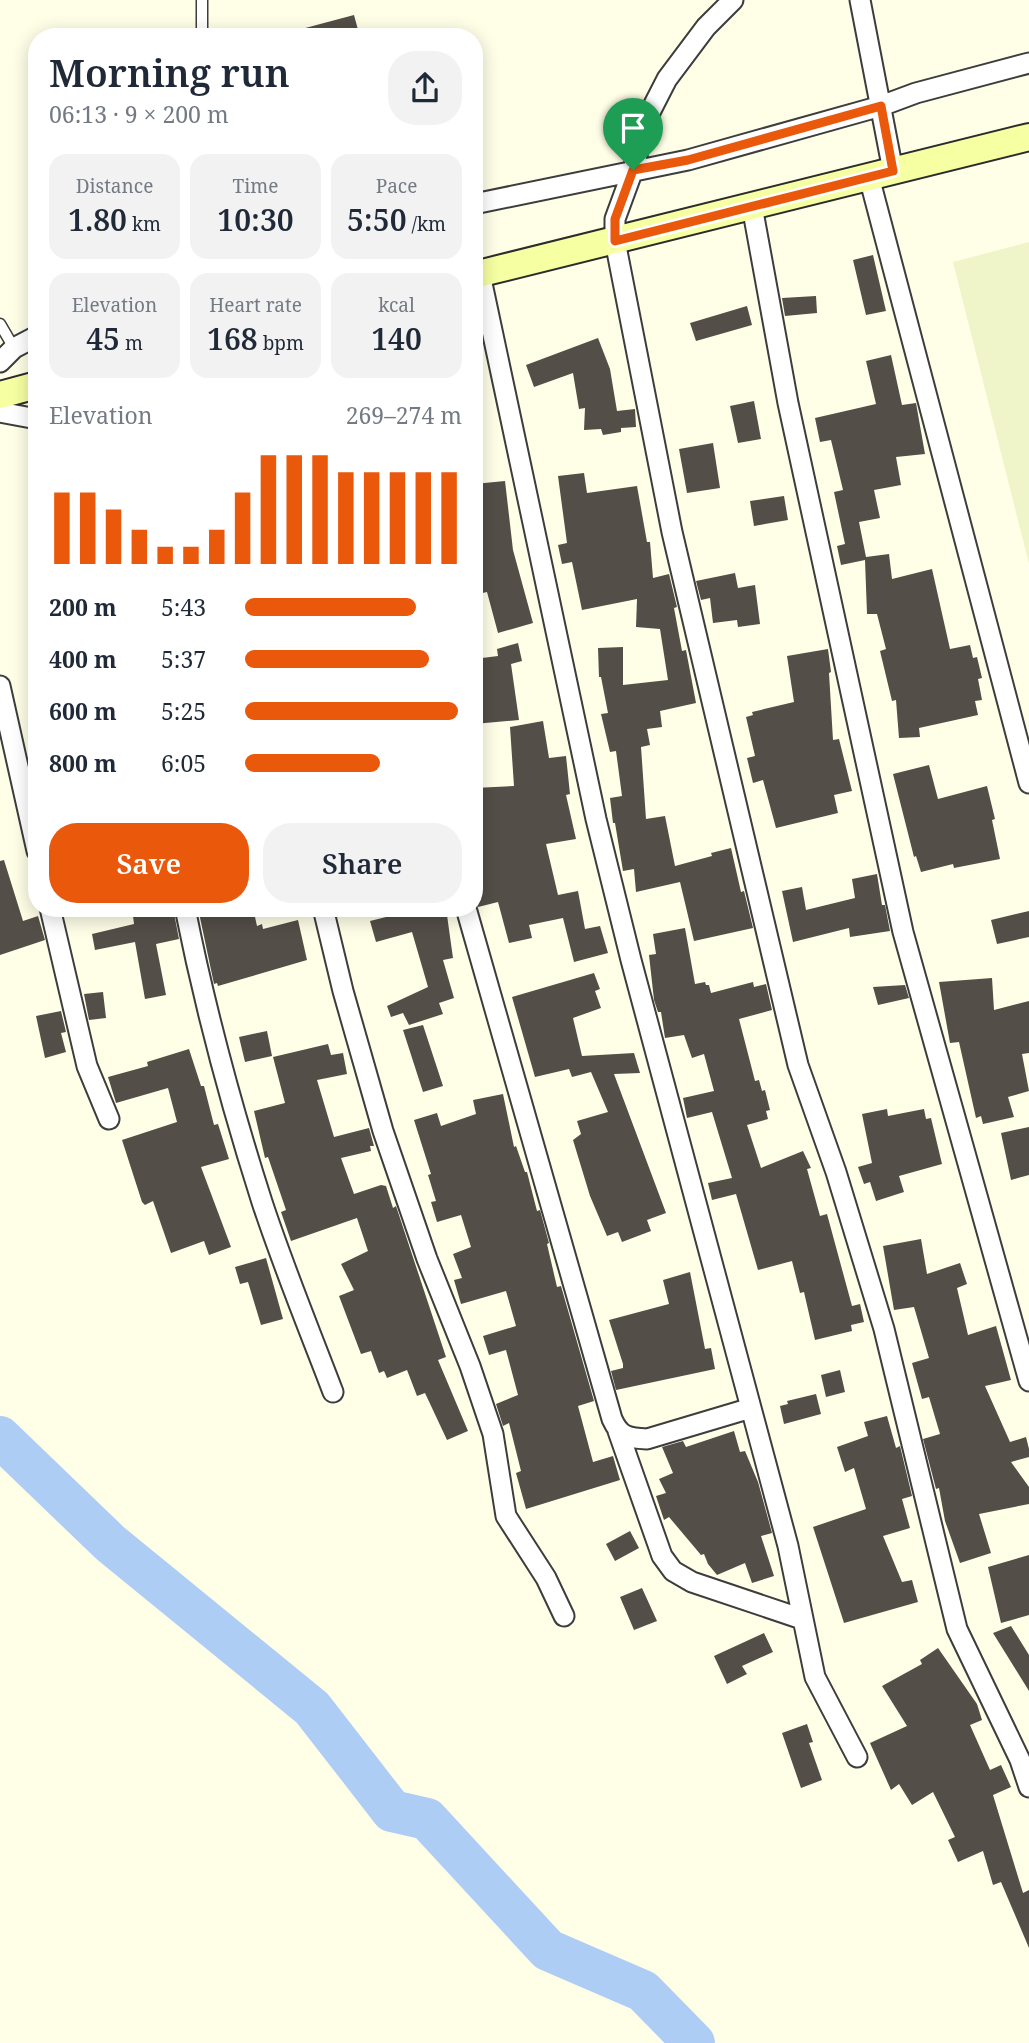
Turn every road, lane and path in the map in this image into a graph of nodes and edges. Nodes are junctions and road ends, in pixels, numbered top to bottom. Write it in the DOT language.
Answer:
graph roads {
  1 [pos="202,0"];
  2 [pos="733,0"];
  3 [pos="860,0"];
  4 [pos="202,28"];
  5 [pos="1029,63"];
  6 [pos="881,106"];
  7 [pos="1029,137"];
  8 [pos="633,170"];
  9 [pos="881,174"];
  10 [pos="483,202"];
  11 [pos="752,206"];
  12 [pos="615,241"];
  13 [pos="483,274"];
  14 [pos="483,302"];
  15 [pos="0,324"];
  16 [pos="28,341"];
  17 [pos="14,348"];
  18 [pos="0,362"];
  19 [pos="28,387"];
  20 [pos="0,395"];
  21 [pos="0,412"];
  22 [pos="28,417"];
  23 [pos="0,686"];
  24 [pos="1029,783"];
  25 [pos="28,811"];
  26 [pos="52,917"];
  27 [pos="187,917"];
  28 [pos="325,917"];
  29 [pos="469,917"];
  30 [pos="109,1119"];
  31 [pos="1029,1381"];
  32 [pos="333,1392"];
  33 [pos="751,1408"];
  34 [pos="618,1431"];
  35 [pos="564,1616"];
  36 [pos="802,1619"];
  37 [pos="857,1757"];
  38 [pos="1029,1787"];
  1 -- 4 [label="lane"];
  2 -- 8 [label="street"];
  3 -- 6 [label="street"];
  5 -- 6 [label="street"];
  6 -- 8 [label="street"];
  6 -- 9 [label="street"];
  7 -- 9 [label="main road"];
  8 -- 10 [label="street"];
  8 -- 12 [label="street"];
  9 -- 11 [label="main road"];
  9 -- 24 [label="street"];
  11 -- 12 [label="main road"];
  11 -- 31 [label="street"];
  12 -- 13 [label="main road"];
  12 -- 38 [label="street"];
  14 -- 33 [label="street"];
  15 -- 17 [label="lane"];
  16 -- 17 [label="street"];
  17 -- 18 [label="street"];
  19 -- 20 [label="main road"];
  21 -- 22 [label="street"];
  23 -- 25 [label="street"];
  26 -- 30 [label="street"];
  27 -- 32 [label="street"];
  28 -- 35 [label="street"];
  29 -- 34 [label="street"];
  33 -- 34 [label="street"];
  33 -- 36 [label="street"];
  34 -- 36 [label="street"];
  36 -- 37 [label="street"];
}
